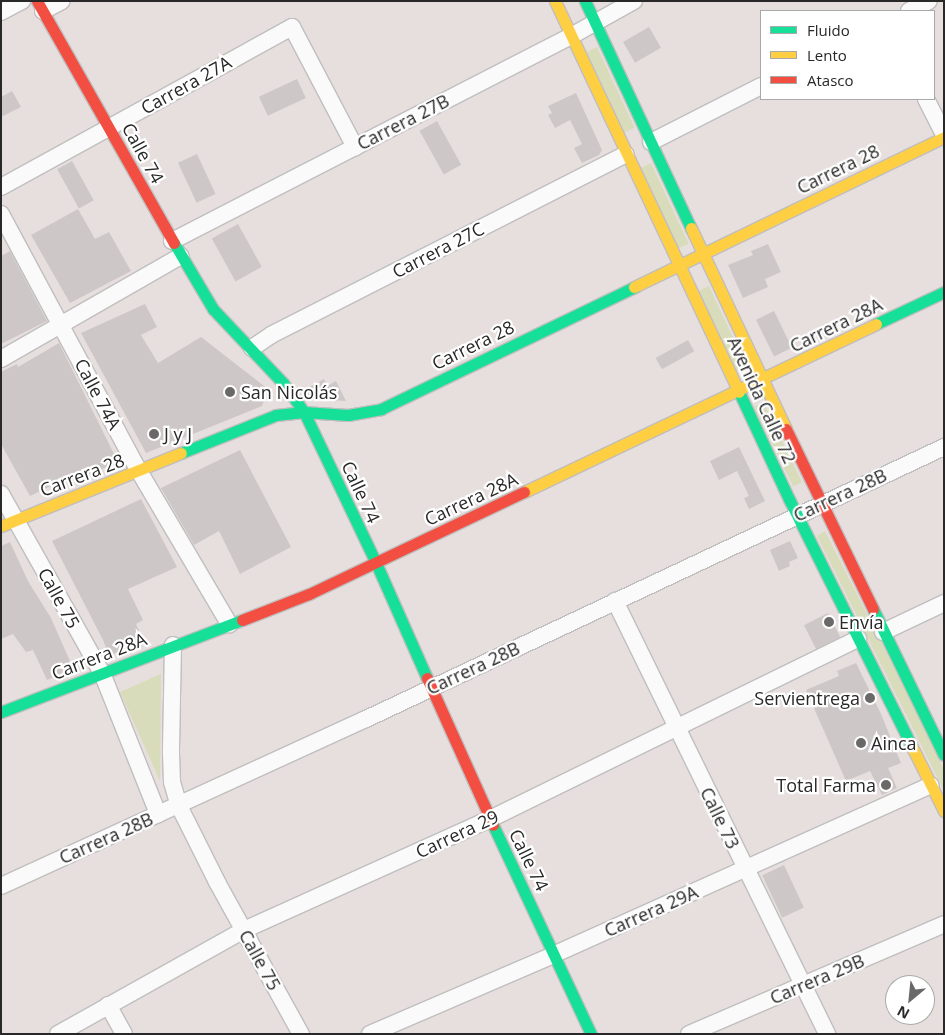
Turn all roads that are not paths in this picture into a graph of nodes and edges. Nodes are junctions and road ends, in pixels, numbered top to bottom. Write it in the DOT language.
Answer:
graph roads {
  1 [pos="22,1"];
  2 [pos="62,1"];
  3 [pos="555,1"];
  4 [pos="585,1"];
  5 [pos="634,1"];
  6 [pos="929,1"];
  7 [pos="40,6"];
  8 [pos="911,10"];
  9 [pos="1,12"];
  10 [pos="595,23"];
  11 [pos="571,36"];
  12 [pos="760,87"];
  13 [pos="926,100"];
  14 [pos="109,128"];
  15 [pos="944,136"];
  16 [pos="651,142"];
  17 [pos="355,147"];
  18 [pos="626,154"];
  19 [pos="1,187"];
  20 [pos="1,214"];
  21 [pos="172,241"];
  22 [pos="703,253"];
  23 [pos="181,256"];
  24 [pos="678,265"];
  25 [pos="944,292"];
  26 [pos="61,325"];
  27 [pos="252,348"];
  28 [pos="1,359"];
  29 [pos="762,380"];
  30 [pos="738,391"];
  31 [pos="304,412"];
  32 [pos="944,447"];
  33 [pos="140,471"];
  34 [pos="1,494"];
  35 [pos="820,504"];
  36 [pos="797,515"];
  37 [pos="8,523"];
  38 [pos="376,564"];
  39 [pos="616,601"];
  40 [pos="944,603"];
  41 [pos="229,624"];
  42 [pos="883,632"];
  43 [pos="858,639"];
  44 [pos="174,645"];
  45 [pos="102,673"];
  46 [pos="432,688"];
  47 [pos="1,712"];
  48 [pos="677,728"];
  49 [pos="944,755"];
  50 [pos="931,785"];
  51 [pos="179,806"];
  52 [pos="944,811"];
  53 [pos="158,814"];
  54 [pos="490,819"];
  55 [pos="745,869"];
  56 [pos="1,886"];
  57 [pos="944,924"];
  58 [pos="244,930"];
  59 [pos="553,955"];
  60 [pos="802,986"];
  61 [pos="108,1005"];
  62 [pos="58,1034"];
  63 [pos="124,1034"];
  64 [pos="301,1034"];
  65 [pos="370,1034"];
  66 [pos="590,1034"];
  67 [pos="690,1034"];
  68 [pos="827,1034"];
  1 -- 9 [label="street"];
  2 -- 7 [label="street"];
  3 -- 11 [label="street, Avenida Calle 72"];
  4 -- 10 [label="street, Avenida Calle 72"];
  5 -- 10 [label="street, Carrera 27B"];
  6 -- 8 [label="street"];
  7 -- 14 [label="street, Calle 74"];
  10 -- 11 [label="street, Carrera 27B"];
  10 -- 16 [label="street, Avenida Calle 72"];
  11 -- 17 [label="street, Carrera 27B"];
  11 -- 18 [label="street, Avenida Calle 72"];
  12 -- 16 [label="street"];
  13 -- 15 [label="street"];
  14 -- 17 [label="street, Carrera 27A"];
  14 -- 19 [label="street, Carrera 27A"];
  14 -- 21 [label="street, Calle 74"];
  15 -- 22 [label="street, Carrera 28"];
  16 -- 22 [label="street, Avenida Calle 72"];
  17 -- 21 [label="street, Carrera 27B"];
  18 -- 24 [label="street, Avenida Calle 72"];
  18 -- 27 [label="street, Carrera 27C"];
  20 -- 26 [label="street, Calle 74A"];
  21 -- 23 [label="street, Calle 74"];
  22 -- 24 [label="street, Carrera 28"];
  22 -- 29 [label="street, Avenida Calle 72"];
  23 -- 26 [label="street"];
  23 -- 27 [label="street, Calle 74"];
  24 -- 30 [label="street, Avenida Calle 72"];
  24 -- 31 [label="street, Carrera 28"];
  25 -- 29 [label="street, Carrera 28A"];
  26 -- 28 [label="street"];
  26 -- 33 [label="street, Calle 74A"];
  27 -- 31 [label="street, Calle 74"];
  29 -- 30 [label="street, Carrera 28A"];
  29 -- 35 [label="street, Avenida Calle 72"];
  30 -- 36 [label="street, Avenida Calle 72"];
  30 -- 38 [label="street, Carrera 28A"];
  31 -- 33 [label="street, Carrera 28"];
  31 -- 38 [label="street, Calle 74"];
  32 -- 35 [label="street, Carrera 28B"];
  33 -- 37 [label="street, Carrera 28"];
  33 -- 41 [label="street, Calle 74A"];
  34 -- 37 [label="street, Calle 75"];
  35 -- 36 [label="street, Carrera 28B"];
  35 -- 42 [label="street, Avenida Calle 72"];
  36 -- 39 [label="street, Carrera 28B"];
  36 -- 43 [label="street, Avenida Calle 72"];
  37 -- 45 [label="street, Calle 75"];
  38 -- 41 [label="street, Carrera 28A"];
  38 -- 46 [label="street, Calle 74"];
  39 -- 46 [label="street, Carrera 28B"];
  39 -- 48 [label="street, Calle 73"];
  40 -- 42 [label="street"];
  41 -- 44 [label="street, Carrera 28A"];
  42 -- 49 [label="street, Avenida Calle 72"];
  43 -- 48 [label="street, Carrera 29"];
  43 -- 50 [label="street, Avenida Calle 72"];
  44 -- 45 [label="street, Carrera 28A"];
  44 -- 51 [label="street, Calle 75"];
  45 -- 47 [label="street, Carrera 28A"];
  45 -- 53 [label="street, Calle 75"];
  46 -- 51 [label="street, Carrera 28B"];
  46 -- 54 [label="street, Calle 74"];
  48 -- 54 [label="street, Carrera 29"];
  48 -- 55 [label="street, Calle 73"];
  50 -- 52 [label="street, Avenida Calle 72"];
  50 -- 55 [label="street, Carrera 29A"];
  51 -- 53 [label="street, Carrera 28B"];
  51 -- 58 [label="street, Calle 75"];
  53 -- 56 [label="street, Carrera 28B"];
  54 -- 58 [label="street, Carrera 29"];
  54 -- 59 [label="street, Calle 74"];
  55 -- 59 [label="street, Carrera 29A"];
  55 -- 60 [label="street, Calle 73"];
  57 -- 60 [label="street, Carrera 29B"];
  58 -- 61 [label="street, Carrera 29"];
  58 -- 64 [label="street, Calle 75"];
  59 -- 65 [label="street, Carrera 29A"];
  59 -- 66 [label="street, Calle 74"];
  60 -- 67 [label="street, Carrera 29B"];
  60 -- 68 [label="street, Calle 73"];
  61 -- 62 [label="street, Carrera 29"];
  61 -- 63 [label="street"];
}
